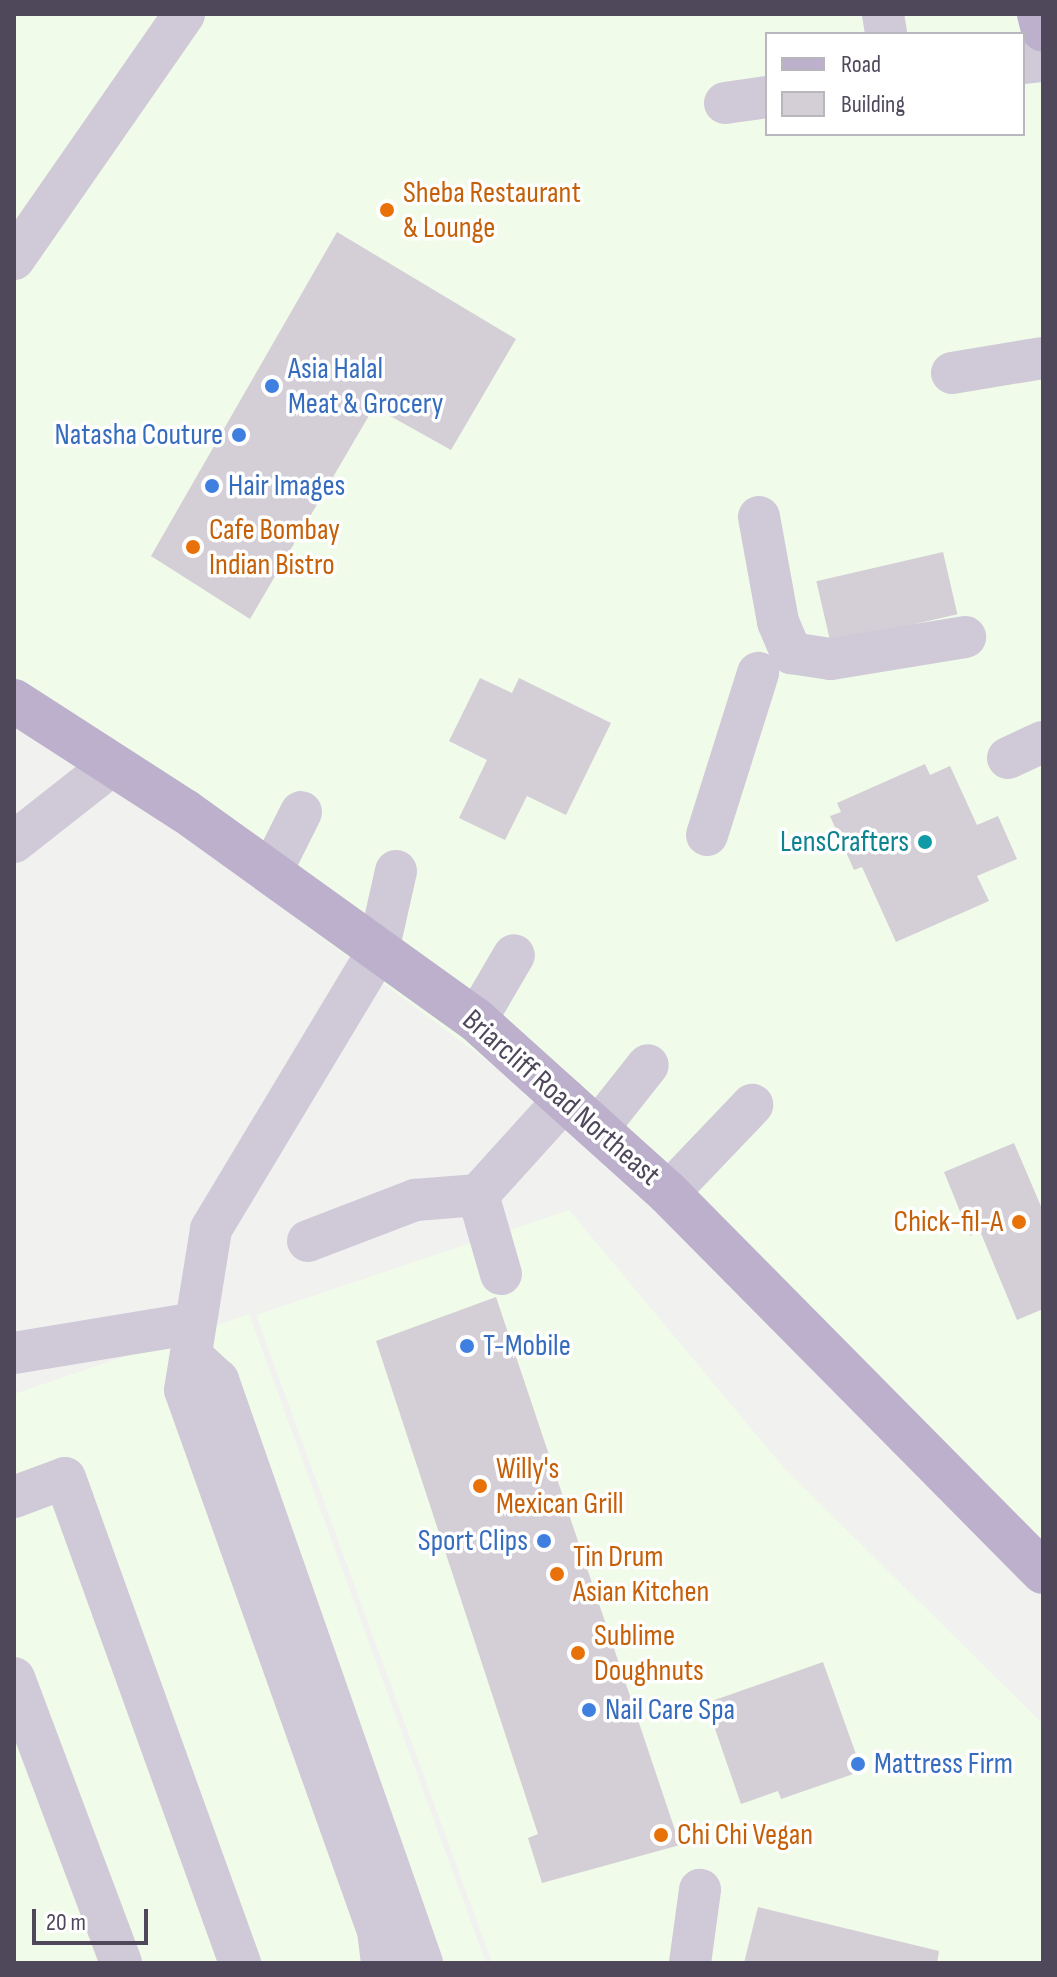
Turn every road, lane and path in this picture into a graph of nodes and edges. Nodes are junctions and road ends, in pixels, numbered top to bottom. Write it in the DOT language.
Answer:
graph roads {
  1 [pos="184,14"];
  2 [pos="1039,14"];
  3 [pos="1043,30"];
  4 [pos="765,97"];
  5 [pos="725,103"];
  6 [pos="14,259"];
  7 [pos="1043,358"];
  8 [pos="952,373"];
  9 [pos="759,517"];
  10 [pos="965,637"];
  11 [pos="758,673"];
  12 [pos="14,701"];
  13 [pos="112,765"];
  14 [pos="301,812"];
  15 [pos="707,835"];
  16 [pos="14,842"];
  17 [pos="396,871"];
  18 [pos="271,872"];
  19 [pos="378,951"];
  20 [pos="514,955"];
  21 [pos="476,1020"];
  22 [pos="648,1065"];
  23 [pos="565,1099"];
  24 [pos="752,1105"];
  25 [pos="598,1128"];
  26 [pos="668,1193"];
  27 [pos="478,1195"];
  28 [pos="308,1241"];
  29 [pos="501,1274"];
  30 [pos="192,1341"];
  31 [pos="14,1353"];
  32 [pos="14,1497"];
  33 [pos="1043,1572"];
  34 [pos="14,1678"];
  35 [pos="700,1890"];
  36 [pos="121,1963"];
  37 [pos="240,1963"];
  38 [pos="382,1963"];
  39 [pos="422,1963"];
  40 [pos="690,1963"];
  1 -- 6 [label="street"];
  2 -- 3 [label="main road"];
  4 -- 5 [label="street"];
  7 -- 8 [label="street"];
  9 -- 10 [label="street"];
  11 -- 15 [label="street"];
  12 -- 13 [label="main road, Briarcliff Road Northeast"];
  13 -- 16 [label="street"];
  13 -- 18 [label="main road, Briarcliff Road Northeast"];
  14 -- 18 [label="street"];
  17 -- 19 [label="street"];
  18 -- 19 [label="main road, Briarcliff Road Northeast"];
  19 -- 21 [label="main road, Briarcliff Road Northeast"];
  19 -- 30 [label="street"];
  20 -- 21 [label="street"];
  21 -- 23 [label="main road, Briarcliff Road Northeast"];
  22 -- 25 [label="street"];
  23 -- 25 [label="main road, Briarcliff Road Northeast"];
  23 -- 27 [label="street"];
  24 -- 26 [label="street"];
  25 -- 26 [label="main road, Briarcliff Road Northeast"];
  26 -- 33 [label="main road, Briarcliff Road Northeast"];
  27 -- 28 [label="street"];
  27 -- 29 [label="street"];
  30 -- 31 [label="street"];
  30 -- 38 [label="street"];
  30 -- 39 [label="street"];
  32 -- 37 [label="street"];
  34 -- 36 [label="street"];
  35 -- 40 [label="street"];
}
